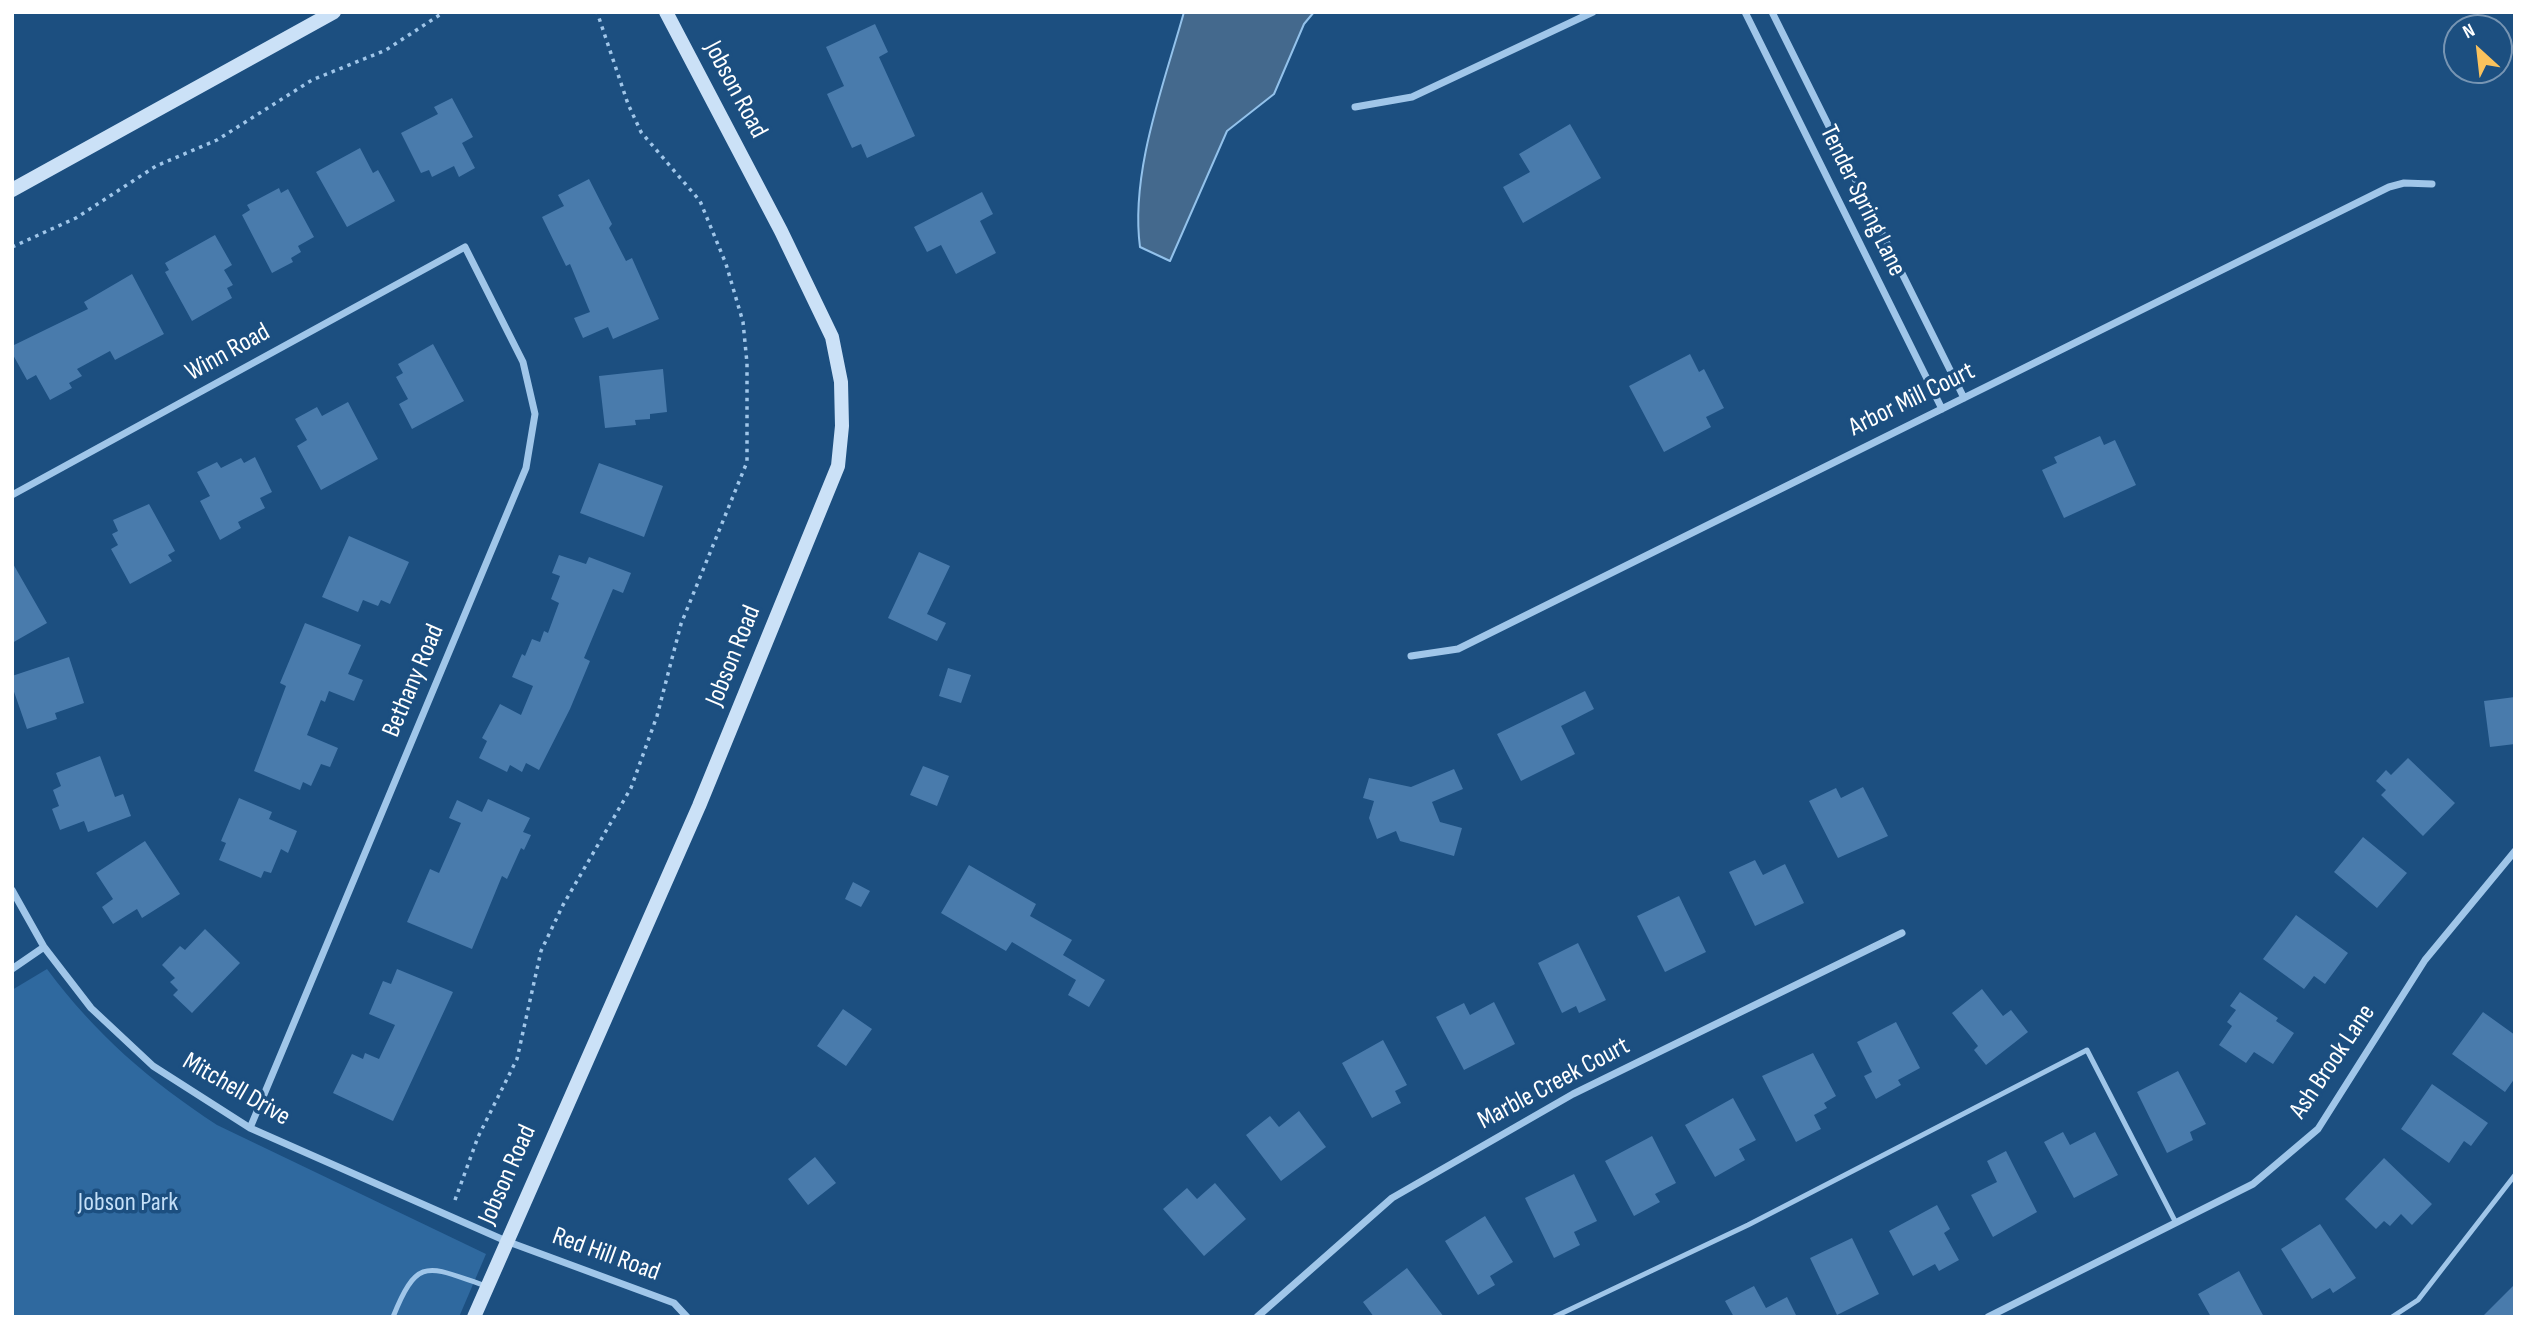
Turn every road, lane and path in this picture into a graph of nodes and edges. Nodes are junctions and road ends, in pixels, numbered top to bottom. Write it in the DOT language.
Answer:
graph roads {
  1 [pos="334,12"];
  2 [pos="444,12"];
  3 [pos="597,12"];
  4 [pos="666,12"];
  5 [pos="1593,12"];
  6 [pos="1745,12"];
  7 [pos="1772,12"];
  8 [pos="1354,107"];
  9 [pos="2432,184"];
  10 [pos="12,190"];
  11 [pos="12,247"];
  12 [pos="465,247"];
  13 [pos="1964,398"];
  14 [pos="1942,409"];
  15 [pos="12,495"];
  16 [pos="1411,656"];
  17 [pos="2515,851"];
  18 [pos="12,890"];
  19 [pos="1902,933"];
  20 [pos="44,947"];
  21 [pos="12,969"];
  22 [pos="250,1128"];
  23 [pos="2515,1175"];
  24 [pos="455,1199"];
  25 [pos="2176,1223"];
  26 [pos="506,1241"];
  27 [pos="487,1286"];
  28 [pos="393,1317"];
  29 [pos="474,1317"];
  30 [pos="687,1317"];
  31 [pos="1257,1317"];
  32 [pos="1554,1317"];
  33 [pos="1988,1317"];
  34 [pos="2392,1317"];
  1 -- 10 [label="street"];
  2 -- 11 [label="path"];
  3 -- 24 [label="path"];
  4 -- 26 [label="street, Jobson Road"];
  5 -- 8 [label="street"];
  6 -- 14 [label="street, Tender Spring Lane"];
  7 -- 13 [label="street, Tender Spring Lane"];
  9 -- 13 [label="street, Arbor Mill Court"];
  12 -- 15 [label="street, Winn Road"];
  12 -- 22 [label="street, Bethany Road"];
  13 -- 14 [label="street, Arbor Mill Court"];
  14 -- 16 [label="street, Arbor Mill Court"];
  17 -- 25 [label="street, Ash Brook Lane"];
  18 -- 20 [label="street, Mitchell Drive"];
  19 -- 31 [label="street, Marble Creek Court"];
  20 -- 21 [label="street"];
  20 -- 22 [label="street, Mitchell Drive"];
  22 -- 26 [label="street, Mitchell Drive"];
  23 -- 34 [label="lane"];
  25 -- 32 [label="lane"];
  25 -- 33 [label="street, Ash Brook Lane"];
  26 -- 27 [label="street, Jobson Road"];
  26 -- 30 [label="street, Red Hill Road"];
  27 -- 28 [label="lane"];
  27 -- 29 [label="street, Jobson Road"];
}
